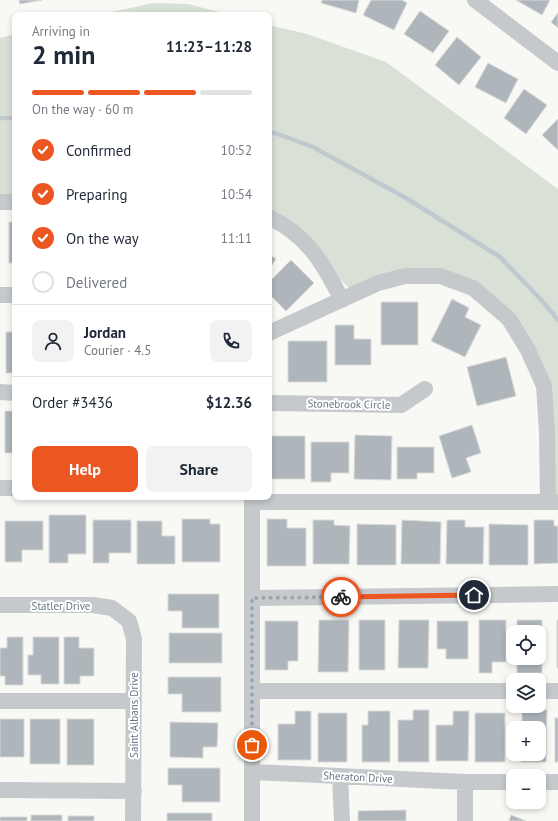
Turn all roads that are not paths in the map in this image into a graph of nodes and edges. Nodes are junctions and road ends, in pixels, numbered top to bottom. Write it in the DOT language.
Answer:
graph roads {
  1 [pos="475,0"];
  2 [pos="558,62"];
  3 [pos="0,202"];
  4 [pos="12,202"];
  5 [pos="272,219"];
  6 [pos="0,295"];
  7 [pos="12,295"];
  8 [pos="342,300"];
  9 [pos="272,332"];
  10 [pos="425,389"];
  11 [pos="0,392"];
  12 [pos="12,393"];
  13 [pos="272,403"];
  14 [pos="0,488"];
  15 [pos="12,488"];
  16 [pos="272,499"];
  17 [pos="252,500"];
  18 [pos="553,502"];
  19 [pos="558,594"];
  20 [pos="252,598"];
  21 [pos="0,605"];
  22 [pos="120,614"];
  23 [pos="252,691"];
  24 [pos="506,691"];
  25 [pos="546,691"];
  26 [pos="558,691"];
  27 [pos="0,701"];
  28 [pos="134,701"];
  29 [pos="252,772"];
  30 [pos="340,776"];
  31 [pos="465,782"];
  32 [pos="506,782"];
  33 [pos="546,782"];
  34 [pos="558,782"];
  35 [pos="0,790"];
  36 [pos="134,790"];
  37 [pos="132,821"];
  38 [pos="252,821"];
  39 [pos="342,821"];
  40 [pos="465,821"];
  1 -- 2 [label="street"];
  3 -- 4 [label="street"];
  5 -- 8 [label="street"];
  6 -- 7 [label="street"];
  8 -- 9 [label="street"];
  8 -- 18 [label="street"];
  10 -- 13 [label="street, Stonebrook Circle"];
  11 -- 12 [label="street"];
  14 -- 15 [label="street"];
  16 -- 18 [label="street"];
  17 -- 20 [label="street"];
  19 -- 20 [label="street"];
  20 -- 23 [label="street"];
  21 -- 22 [label="street, Statler Drive"];
  22 -- 28 [label="street, Saint Albans Drive"];
  23 -- 24 [label="street"];
  23 -- 29 [label="street"];
  25 -- 26 [label="street"];
  27 -- 28 [label="street"];
  28 -- 36 [label="street, Saint Albans Drive"];
  29 -- 30 [label="street, Sheraton Drive"];
  29 -- 38 [label="street"];
  30 -- 31 [label="street, Sheraton Drive"];
  30 -- 39 [label="street"];
  31 -- 32 [label="street, Sheraton Drive"];
  31 -- 40 [label="street"];
  33 -- 34 [label="street"];
  35 -- 36 [label="street"];
  36 -- 37 [label="street, Saint Albans Drive"];
}
